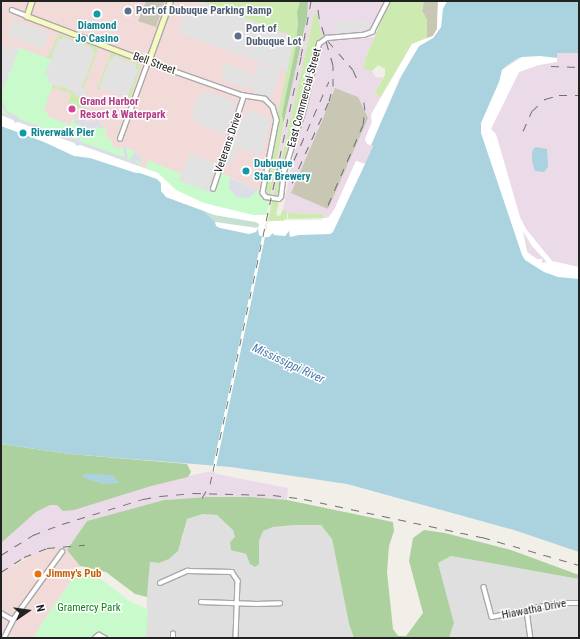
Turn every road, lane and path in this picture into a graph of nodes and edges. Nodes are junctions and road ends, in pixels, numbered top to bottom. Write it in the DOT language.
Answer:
graph roads {
  1 [pos="32,1"];
  2 [pos="170,1"];
  3 [pos="388,1"];
  4 [pos="12,10"];
  5 [pos="27,16"];
  6 [pos="148,62"];
  7 [pos="244,96"];
  8 [pos="274,106"];
  9 [pos="120,139"];
  10 [pos="213,189"];
  11 [pos="62,552"];
  12 [pos="160,583"];
  13 [pos="484,587"];
  14 [pos="201,602"];
  15 [pos="236,603"];
  16 [pos="280,603"];
  17 [pos="579,603"];
  18 [pos="527,611"];
  19 [pos="1,614"];
  20 [pos="13,620"];
  21 [pos="4,638"];
  22 [pos="95,638"];
  23 [pos="104,638"];
  24 [pos="236,638"];
  25 [pos="531,638"];
  1 -- 5 [label="street"];
  2 -- 6 [label="street"];
  3 -- 8 [label="street, East Commercial Street"];
  4 -- 5 [label="street, Bell Street"];
  5 -- 6 [label="street, Bell Street"];
  6 -- 7 [label="street, Bell Street"];
  6 -- 9 [label="street"];
  7 -- 8 [label="street, Bell Street"];
  7 -- 10 [label="street, Veterans Drive"];
  11 -- 20 [label="street"];
  12 -- 15 [label="street"];
  13 -- 18 [label="street, Hiawatha Drive"];
  14 -- 15 [label="street"];
  15 -- 16 [label="street"];
  15 -- 24 [label="street"];
  17 -- 18 [label="street, Hiawatha Drive"];
  18 -- 25 [label="street"];
  19 -- 20 [label="street"];
  20 -- 21 [label="street"];
  22 -- 23 [label="street"];
}
